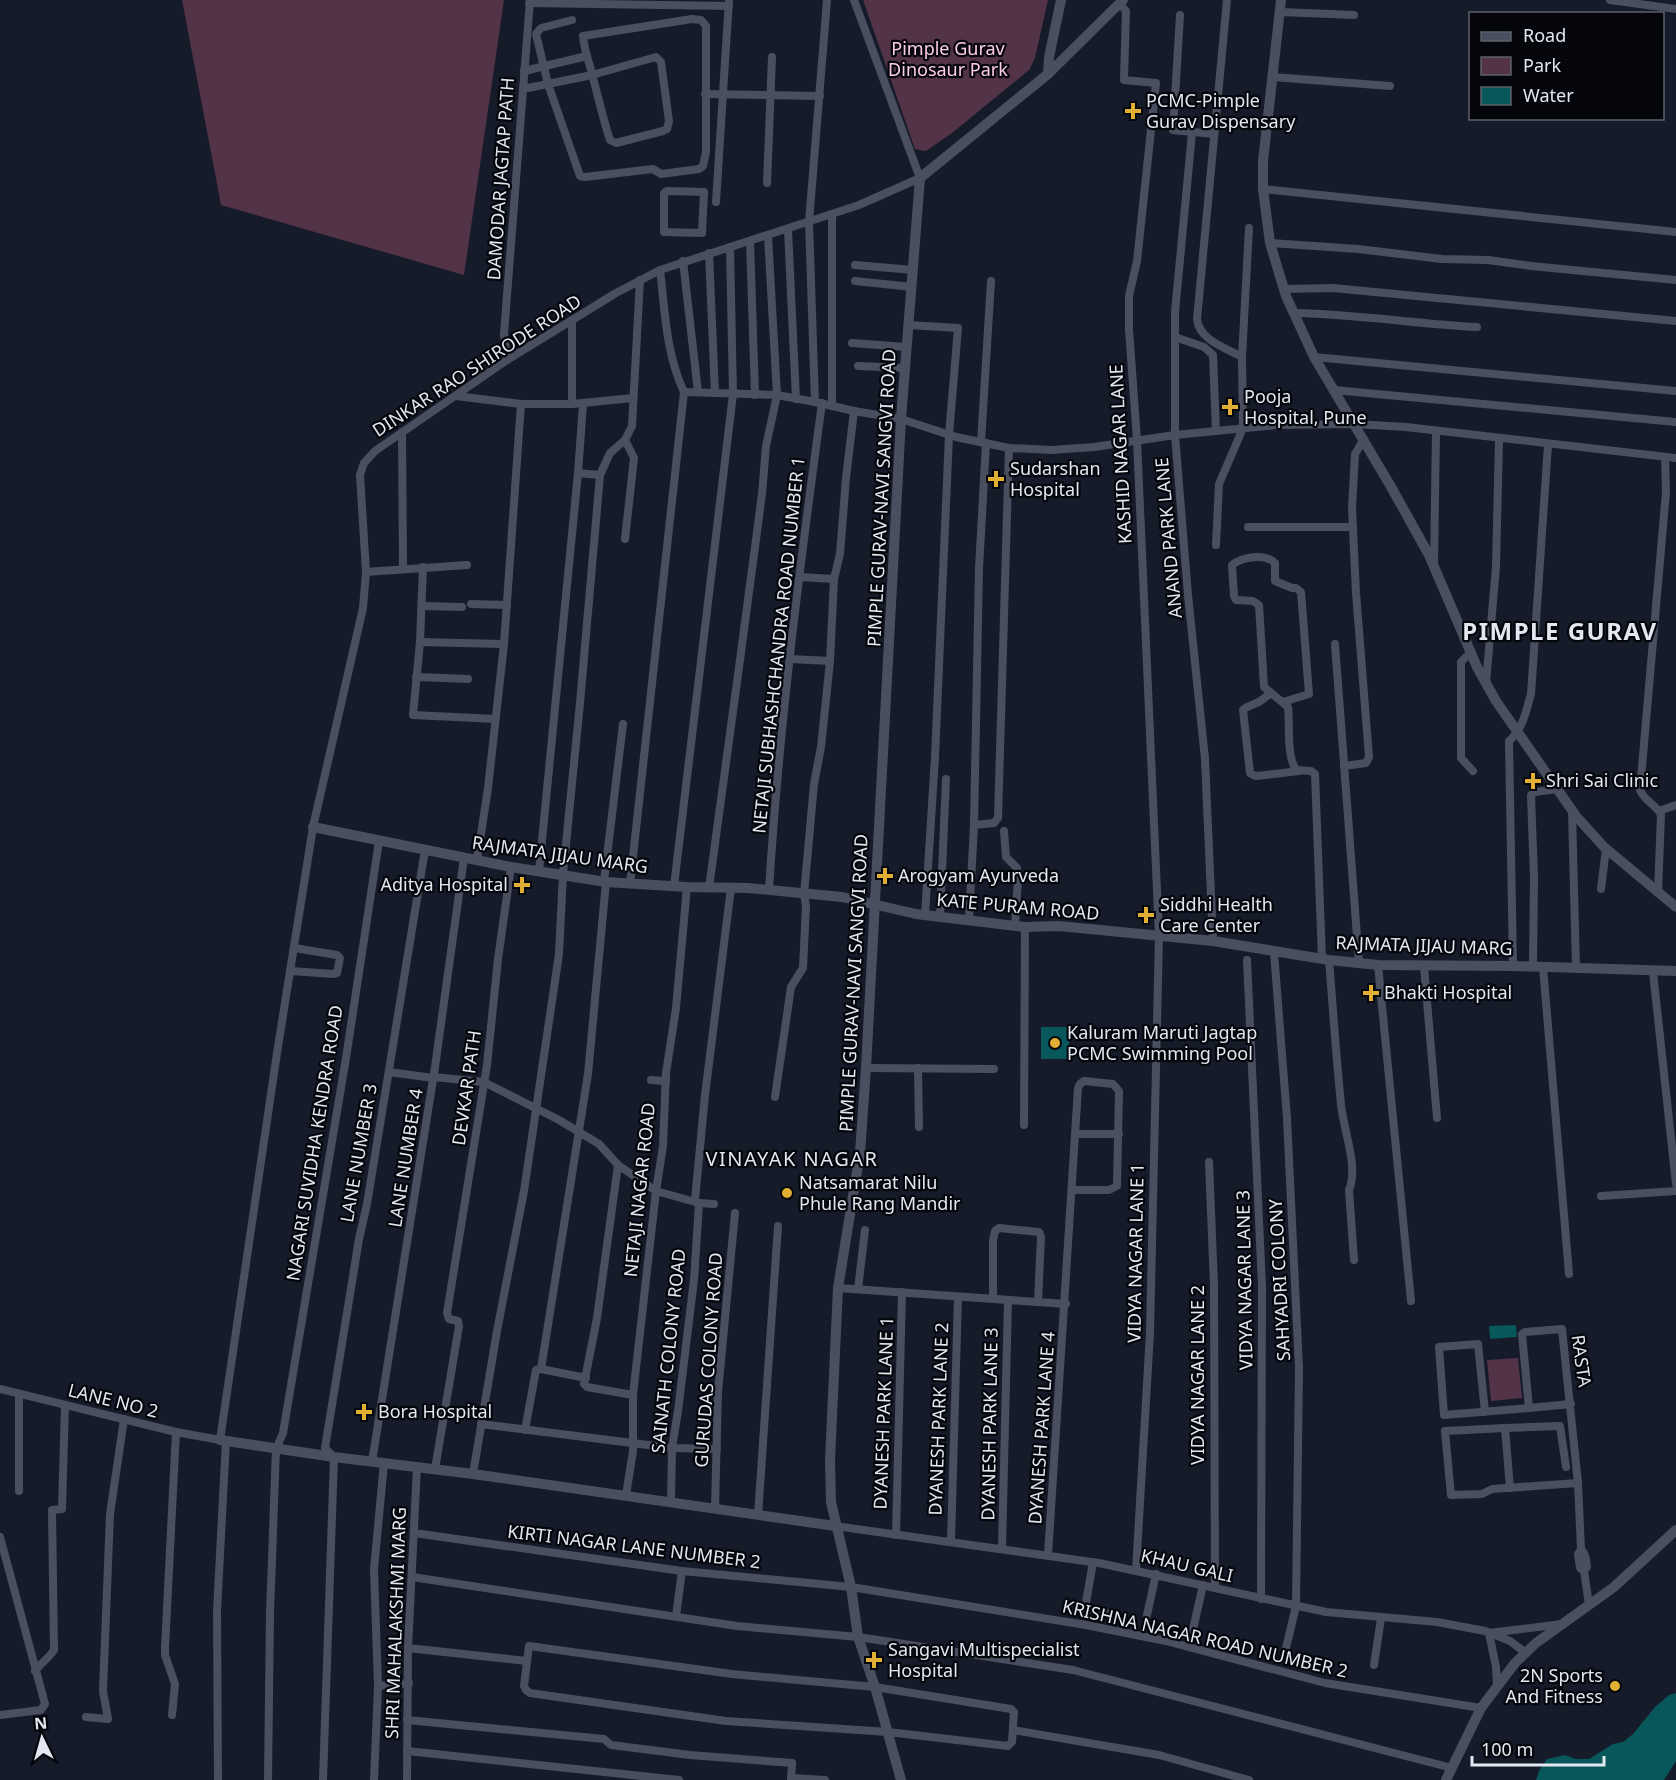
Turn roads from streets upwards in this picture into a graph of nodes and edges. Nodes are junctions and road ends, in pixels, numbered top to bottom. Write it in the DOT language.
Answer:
graph roads {
  1 [pos="827,0"];
  2 [pos="854,0"];
  3 [pos="1061,0"];
  4 [pos="1227,0"];
  5 [pos="1281,0"];
  6 [pos="1610,0"];
  7 [pos="530,2"];
  8 [pos="1121,2"];
  9 [pos="1640,2"];
  10 [pos="729,3"];
  11 [pos="1675,6"];
  12 [pos="1280,12"];
  13 [pos="1180,15"];
  14 [pos="1354,15"];
  15 [pos="572,20"];
  16 [pos="587,56"];
  17 [pos="772,57"];
  18 [pos="543,66"];
  19 [pos="524,71"];
  20 [pos="1048,74"];
  21 [pos="592,75"];
  22 [pos="1273,77"];
  23 [pos="548,84"];
  24 [pos="1390,86"];
  25 [pos="523,89"];
  26 [pos="705,94"];
  27 [pos="725,95"];
  28 [pos="770,95"];
  29 [pos="820,96"];
  30 [pos="1192,133"];
  31 [pos="1214,134"];
  32 [pos="920,178"];
  33 [pos="766,183"];
  34 [pos="1263,189"];
  35 [pos="704,192"];
  36 [pos="717,192"];
  37 [pos="716,202"];
  38 [pos="832,215"];
  39 [pos="809,222"];
  40 [pos="1249,228"];
  41 [pos="788,230"];
  42 [pos="1676,232"];
  43 [pos="768,236"];
  44 [pos="750,241"];
  45 [pos="1270,243"];
  46 [pos="730,247"];
  47 [pos="709,253"];
  48 [pos="683,261"];
  49 [pos="855,265"];
  50 [pos="660,270"];
  51 [pos="913,270"];
  52 [pos="640,280"];
  53 [pos="1676,280"];
  54 [pos="855,281"];
  55 [pos="991,281"];
  56 [pos="912,287"];
  57 [pos="1284,289"];
  58 [pos="1295,313"];
  59 [pos="572,320"];
  60 [pos="1676,321"];
  61 [pos="909,325"];
  62 [pos="1477,327"];
  63 [pos="1175,337"];
  64 [pos="852,343"];
  65 [pos="907,347"];
  66 [pos="1242,357"];
  67 [pos="1314,357"];
  68 [pos="507,360"];
  69 [pos="858,366"];
  70 [pos="905,368"];
  71 [pos="1334,390"];
  72 [pos="1676,391"];
  73 [pos="684,392"];
  74 [pos="698,392"];
  75 [pos="715,393"];
  76 [pos="733,394"];
  77 [pos="755,394"];
  78 [pos="777,395"];
  79 [pos="456,396"];
  80 [pos="633,398"];
  81 [pos="796,399"];
  82 [pos="818,402"];
  83 [pos="521,404"];
  84 [pos="572,404"];
  85 [pos="583,404"];
  86 [pos="832,405"];
  87 [pos="854,411"];
  88 [pos="901,419"];
  89 [pos="1676,422"];
  90 [pos="1355,424"];
  91 [pos="1243,429"];
  92 [pos="1216,431"];
  93 [pos="1437,431"];
  94 [pos="402,432"];
  95 [pos="949,435"];
  96 [pos="1175,435"];
  97 [pos="1364,439"];
  98 [pos="1499,439"];
  99 [pos="625,440"];
  100 [pos="1137,440"];
  101 [pos="984,442"];
  102 [pos="1548,445"];
  103 [pos="1009,448"];
  104 [pos="1665,458"];
  105 [pos="1676,458"];
  106 [pos="578,473"];
  107 [pos="600,475"];
  108 [pos="1248,527"];
  109 [pos="1353,527"];
  110 [pos="625,539"];
  111 [pos="1216,545"];
  112 [pos="467,565"];
  113 [pos="423,567"];
  114 [pos="1434,568"];
  115 [pos="403,569"];
  116 [pos="366,572"];
  117 [pos="800,577"];
  118 [pos="834,579"];
  119 [pos="471,604"];
  120 [pos="507,605"];
  121 [pos="422,606"];
  122 [pos="462,607"];
  123 [pos="420,642"];
  124 [pos="504,644"];
  125 [pos="1335,644"];
  126 [pos="1470,652"];
  127 [pos="790,660"];
  128 [pos="830,661"];
  129 [pos="416,677"];
  130 [pos="468,679"];
  131 [pos="1486,684"];
  132 [pos="1270,693"];
  133 [pos="1283,702"];
  134 [pos="495,719"];
  135 [pos="623,724"];
  136 [pos="1517,734"];
  137 [pos="1344,766"];
  138 [pos="1300,771"];
  139 [pos="1473,771"];
  140 [pos="946,779"];
  141 [pos="1557,789"];
  142 [pos="1676,805"];
  143 [pos="1572,809"];
  144 [pos="1659,811"];
  145 [pos="974,825"];
  146 [pos="313,827"];
  147 [pos="1004,831"];
  148 [pos="379,841"];
  149 [pos="1606,849"];
  150 [pos="425,850"];
  151 [pos="464,858"];
  152 [pos="477,860"];
  153 [pos="511,867"];
  154 [pos="539,871"];
  155 [pos="563,874"];
  156 [pos="605,881"];
  157 [pos="630,884"];
  158 [pos="674,886"];
  159 [pos="687,887"];
  160 [pos="709,888"];
  161 [pos="731,888"];
  162 [pos="1601,889"];
  163 [pos="769,890"];
  164 [pos="1658,892"];
  165 [pos="804,894"];
  166 [pos="876,905"];
  167 [pos="1676,907"];
  168 [pos="925,915"];
  169 [pos="940,916"];
  170 [pos="969,920"];
  171 [pos="1020,927"];
  172 [pos="1159,936"];
  173 [pos="1213,941"];
  174 [pos="294,948"];
  175 [pos="1274,952"];
  176 [pos="1247,960"];
  177 [pos="1326,960"];
  178 [pos="1359,963"];
  179 [pos="1378,965"];
  180 [pos="1424,966"];
  181 [pos="1513,966"];
  182 [pos="1538,966"];
  183 [pos="1576,968"];
  184 [pos="1676,971"];
  185 [pos="290,972"];
  186 [pos="1653,972"];
  187 [pos="866,1068"];
  188 [pos="918,1068"];
  189 [pos="994,1069"];
  190 [pos="389,1072"];
  191 [pos="433,1077"];
  192 [pos="651,1080"];
  193 [pos="666,1081"];
  194 [pos="484,1082"];
  195 [pos="776,1097"];
  196 [pos="537,1109"];
  197 [pos="1437,1118"];
  198 [pos="1024,1125"];
  199 [pos="919,1127"];
  200 [pos="579,1132"];
  201 [pos="1076,1134"];
  202 [pos="1119,1134"];
  203 [pos="1209,1162"];
  204 [pos="618,1165"];
  205 [pos="1676,1184"];
  206 [pos="1073,1190"];
  207 [pos="656,1191"];
  208 [pos="1676,1191"];
  209 [pos="1601,1196"];
  210 [pos="697,1202"];
  211 [pos="714,1204"];
  212 [pos="735,1213"];
  213 [pos="778,1226"];
  214 [pos="865,1230"];
  215 [pos="1354,1260"];
  216 [pos="1569,1274"];
  217 [pos="838,1288"];
  218 [pos="858,1289"];
  219 [pos="902,1292"];
  220 [pos="958,1296"];
  221 [pos="993,1299"];
  222 [pos="1008,1300"];
  223 [pos="1038,1301"];
  224 [pos="1411,1301"];
  225 [pos="1066,1304"];
  226 [pos="541,1369"];
  227 [pos="586,1378"];
  228 [pos="0,1389"];
  229 [pos="19,1394"];
  230 [pos="633,1395"];
  231 [pos="1571,1404"];
  232 [pos="65,1405"];
  233 [pos="1529,1408"];
  234 [pos="1485,1412"];
  235 [pos="124,1419"];
  236 [pos="481,1424"];
  237 [pos="1505,1428"];
  238 [pos="525,1430"];
  239 [pos="176,1432"];
  240 [pos="223,1440"];
  241 [pos="633,1442"];
  242 [pos="672,1448"];
  243 [pos="276,1449"];
  244 [pos="717,1449"];
  245 [pos="334,1457"];
  246 [pos="378,1463"];
  247 [pos="417,1467"];
  248 [pos="1566,1467"];
  249 [pos="435,1470"];
  250 [pos="473,1474"];
  251 [pos="1578,1483"];
  252 [pos="1510,1488"];
  253 [pos="19,1491"];
  254 [pos="626,1496"];
  255 [pos="671,1502"];
  256 [pos="715,1508"];
  257 [pos="758,1515"];
  258 [pos="835,1526"];
  259 [pos="1676,1530"];
  260 [pos="414,1533"];
  261 [pos="896,1534"];
  262 [pos="0,1537"];
  263 [pos="951,1542"];
  264 [pos="1002,1548"];
  265 [pos="1048,1555"];
  266 [pos="1093,1562"];
  267 [pos="1136,1570"];
  268 [pos="682,1571"];
  269 [pos="1156,1574"];
  270 [pos="412,1577"];
  271 [pos="1203,1585"];
  272 [pos="851,1587"];
  273 [pos="1215,1588"];
  274 [pos="1261,1599"];
  275 [pos="1589,1605"];
  276 [pos="1296,1606"];
  277 [pos="1109,1614"];
  278 [pos="1147,1615"];
  279 [pos="676,1616"];
  280 [pos="1381,1618"];
  281 [pos="1564,1623"];
  282 [pos="1489,1633"];
  283 [pos="858,1637"];
  284 [pos="1189,1647"];
  285 [pos="408,1648"];
  286 [pos="1286,1648"];
  287 [pos="1526,1653"];
  288 [pos="527,1661"];
  289 [pos="1374,1665"];
  290 [pos="35,1671"];
  291 [pos="409,1683"];
  292 [pos="378,1686"];
  293 [pos="1497,1686"];
  294 [pos="875,1687"];
  295 [pos="1481,1708"];
  296 [pos="0,1715"];
  297 [pos="172,1715"];
  298 [pos="86,1717"];
  299 [pos="407,1720"];
  300 [pos="1013,1730"];
  301 [pos="888,1732"];
  302 [pos="407,1751"];
  303 [pos="1452,1768"];
  304 [pos="791,1779"];
  305 [pos="218,1780"];
  306 [pos="268,1780"];
  307 [pos="323,1780"];
  308 [pos="374,1780"];
  309 [pos="407,1780"];
  310 [pos="679,1780"];
  311 [pos="825,1780"];
  312 [pos="901,1780"];
  313 [pos="1249,1780"];
  314 [pos="1446,1780"];
  1 -- 29 [label="street, NETAJI SUBHASHCHANDRA ROAD NUMBER 1"];
  2 -- 32 [label="street"];
  3 -- 20 [label="street"];
  4 -- 31 [label="street"];
  5 -- 12 [label="street"];
  6 -- 9 [label="street"];
  7 -- 10 [label="street"];
  7 -- 19 [label="street, DAMODAR JAGTAP PATH"];
  8 -- 20 [label="street"];
  8 -- 100 [label="street, KASHID NAGAR LANE"];
  9 -- 11 [label="street"];
  10 -- 27 [label="street"];
  12 -- 14 [label="street"];
  12 -- 22 [label="street"];
  13 -- 30 [label="street"];
  15 -- 18 [label="street"];
  16 -- 18 [label="street"];
  16 -- 21 [label="street"];
  16 -- 26 [label="street"];
  17 -- 28 [label="street"];
  18 -- 19 [label="street"];
  18 -- 23 [label="street"];
  19 -- 25 [label="street, DAMODAR JAGTAP PATH"];
  20 -- 32 [label="street"];
  21 -- 21 [label="street"];
  21 -- 23 [label="street"];
  22 -- 24 [label="street"];
  22 -- 34 [label="street"];
  23 -- 25 [label="street"];
  23 -- 26 [label="street"];
  25 -- 68 [label="street, DAMODAR JAGTAP PATH"];
  26 -- 27 [label="street"];
  27 -- 28 [label="street"];
  27 -- 36 [label="street"];
  28 -- 29 [label="street"];
  28 -- 33 [label="street"];
  29 -- 39 [label="street, NETAJI SUBHASHCHANDRA ROAD NUMBER 1"];
  30 -- 31 [label="street"];
  30 -- 63 [label="street, ANAND PARK LANE"];
  31 -- 66 [label="street"];
  32 -- 38 [label="street, DINKAR RAO SHIRODE ROAD"];
  32 -- 51 [label="street, PIMPLE GURAV-NAVI SANGVI ROAD"];
  34 -- 42 [label="street"];
  34 -- 45 [label="street"];
  35 -- 35 [label="street"];
  35 -- 36 [label="street"];
  36 -- 37 [label="street"];
  38 -- 39 [label="street, DINKAR RAO SHIRODE ROAD"];
  38 -- 86 [label="street"];
  39 -- 41 [label="street, DINKAR RAO SHIRODE ROAD"];
  39 -- 82 [label="street, NETAJI SUBHASHCHANDRA ROAD NUMBER 1"];
  40 -- 66 [label="street"];
  41 -- 43 [label="street, DINKAR RAO SHIRODE ROAD"];
  41 -- 81 [label="street"];
  43 -- 44 [label="street, DINKAR RAO SHIRODE ROAD"];
  43 -- 78 [label="street"];
  44 -- 46 [label="street, DINKAR RAO SHIRODE ROAD"];
  44 -- 77 [label="street"];
  45 -- 53 [label="street"];
  45 -- 57 [label="street"];
  46 -- 47 [label="street, DINKAR RAO SHIRODE ROAD"];
  46 -- 76 [label="street"];
  47 -- 48 [label="street, DINKAR RAO SHIRODE ROAD"];
  47 -- 75 [label="street"];
  48 -- 50 [label="street, DINKAR RAO SHIRODE ROAD"];
  48 -- 74 [label="street"];
  49 -- 51 [label="street"];
  50 -- 52 [label="street, DINKAR RAO SHIRODE ROAD"];
  50 -- 73 [label="street"];
  51 -- 56 [label="street, PIMPLE GURAV-NAVI SANGVI ROAD"];
  52 -- 59 [label="street, DINKAR RAO SHIRODE ROAD"];
  52 -- 80 [label="street"];
  54 -- 56 [label="street"];
  55 -- 101 [label="street"];
  56 -- 61 [label="street, PIMPLE GURAV-NAVI SANGVI ROAD"];
  57 -- 58 [label="street"];
  57 -- 60 [label="street"];
  58 -- 62 [label="street"];
  58 -- 67 [label="street"];
  59 -- 68 [label="street, DINKAR RAO SHIRODE ROAD"];
  59 -- 84 [label="street"];
  61 -- 65 [label="street, PIMPLE GURAV-NAVI SANGVI ROAD"];
  61 -- 95 [label="street"];
  63 -- 92 [label="street"];
  63 -- 96 [label="street, ANAND PARK LANE"];
  64 -- 65 [label="street"];
  65 -- 70 [label="street, PIMPLE GURAV-NAVI SANGVI ROAD"];
  66 -- 91 [label="street"];
  67 -- 71 [label="street"];
  67 -- 72 [label="street"];
  68 -- 79 [label="street, DINKAR RAO SHIRODE ROAD"];
  69 -- 70 [label="street"];
  70 -- 88 [label="street, PIMPLE GURAV-NAVI SANGVI ROAD"];
  71 -- 89 [label="street"];
  71 -- 90 [label="street"];
  73 -- 74 [label="street"];
  73 -- 157 [label="street"];
  74 -- 75 [label="street"];
  75 -- 76 [label="street"];
  76 -- 77 [label="street"];
  76 -- 158 [label="street"];
  77 -- 78 [label="street"];
  78 -- 81 [label="street"];
  78 -- 160 [label="street"];
  79 -- 83 [label="street"];
  79 -- 94 [label="street, DINKAR RAO SHIRODE ROAD"];
  80 -- 85 [label="street"];
  80 -- 99 [label="street"];
  81 -- 82 [label="street"];
  82 -- 86 [label="street"];
  82 -- 117 [label="street, NETAJI SUBHASHCHANDRA ROAD NUMBER 1"];
  83 -- 84 [label="street"];
  83 -- 120 [label="street"];
  84 -- 85 [label="street"];
  85 -- 106 [label="street"];
  86 -- 87 [label="street"];
  87 -- 88 [label="street"];
  87 -- 118 [label="street"];
  88 -- 95 [label="street"];
  88 -- 166 [label="street, PIMPLE GURAV-NAVI SANGVI ROAD"];
  90 -- 91 [label="street"];
  90 -- 93 [label="street"];
  90 -- 97 [label="street"];
  91 -- 92 [label="street"];
  91 -- 111 [label="street"];
  92 -- 96 [label="street"];
  93 -- 98 [label="street"];
  93 -- 114 [label="street"];
  94 -- 115 [label="street"];
  94 -- 116 [label="street, DINKAR RAO SHIRODE ROAD"];
  95 -- 101 [label="street"];
  95 -- 168 [label="street"];
  96 -- 100 [label="street"];
  96 -- 173 [label="street, ANAND PARK LANE"];
  97 -- 109 [label="street"];
  97 -- 114 [label="street"];
  98 -- 102 [label="street"];
  98 -- 131 [label="street"];
  99 -- 107 [label="street"];
  99 -- 110 [label="street"];
  100 -- 103 [label="street"];
  100 -- 172 [label="street, KASHID NAGAR LANE"];
  101 -- 103 [label="street"];
  101 -- 145 [label="street"];
  102 -- 104 [label="street"];
  102 -- 136 [label="street"];
  103 -- 145 [label="street"];
  104 -- 105 [label="street"];
  104 -- 144 [label="street"];
  106 -- 107 [label="street"];
  106 -- 154 [label="street"];
  107 -- 155 [label="street"];
  108 -- 109 [label="street"];
  109 -- 137 [label="street"];
  112 -- 113 [label="street"];
  113 -- 115 [label="street"];
  113 -- 121 [label="street"];
  114 -- 126 [label="street"];
  115 -- 116 [label="street"];
  116 -- 146 [label="street, DINKAR RAO SHIRODE ROAD"];
  117 -- 118 [label="street"];
  117 -- 127 [label="street, NETAJI SUBHASHCHANDRA ROAD NUMBER 1"];
  118 -- 128 [label="street"];
  119 -- 120 [label="street"];
  120 -- 124 [label="street"];
  121 -- 122 [label="street"];
  121 -- 123 [label="street"];
  123 -- 124 [label="street"];
  123 -- 129 [label="street"];
  124 -- 134 [label="street"];
  125 -- 137 [label="street"];
  126 -- 131 [label="street"];
  126 -- 139 [label="street"];
  127 -- 128 [label="street"];
  127 -- 163 [label="street, NETAJI SUBHASHCHANDRA ROAD NUMBER 1"];
  128 -- 165 [label="street"];
  129 -- 130 [label="street"];
  129 -- 134 [label="street"];
  131 -- 136 [label="street"];
  132 -- 133 [label="street"];
  132 -- 133 [label="street"];
  132 -- 138 [label="street"];
  133 -- 138 [label="street"];
  134 -- 152 [label="street"];
  135 -- 156 [label="street"];
  136 -- 141 [label="street"];
  136 -- 181 [label="street"];
  137 -- 178 [label="street"];
  138 -- 177 [label="street"];
  140 -- 169 [label="street"];
  141 -- 143 [label="street"];
  141 -- 182 [label="street"];
  142 -- 144 [label="street"];
  143 -- 149 [label="street"];
  143 -- 183 [label="street"];
  144 -- 164 [label="street"];
  145 -- 170 [label="street"];
  146 -- 148 [label="street, RAJMATA JIJAU MARG"];
  146 -- 174 [label="street, DINKAR RAO SHIRODE ROAD"];
  147 -- 171 [label="street"];
  148 -- 150 [label="street, RAJMATA JIJAU MARG"];
  148 -- 243 [label="street, NAGARI SUVIDHA KENDRA ROAD"];
  149 -- 162 [label="street"];
  149 -- 164 [label="street"];
  150 -- 151 [label="street, RAJMATA JIJAU MARG"];
  150 -- 190 [label="street, LANE NUMBER 3"];
  151 -- 152 [label="street, RAJMATA JIJAU MARG"];
  151 -- 191 [label="street, LANE NUMBER 4"];
  152 -- 153 [label="street, RAJMATA JIJAU MARG"];
  153 -- 154 [label="street, RAJMATA JIJAU MARG"];
  153 -- 194 [label="street, DEVKAR PATH"];
  154 -- 155 [label="street, RAJMATA JIJAU MARG"];
  155 -- 156 [label="street, RAJMATA JIJAU MARG"];
  155 -- 196 [label="street"];
  156 -- 157 [label="street, RAJMATA JIJAU MARG"];
  156 -- 200 [label="street"];
  157 -- 158 [label="street, RAJMATA JIJAU MARG"];
  158 -- 159 [label="street, RAJMATA JIJAU MARG"];
  159 -- 160 [label="street, RAJMATA JIJAU MARG"];
  159 -- 193 [label="street, NETAJI NAGAR ROAD"];
  160 -- 161 [label="street, RAJMATA JIJAU MARG"];
  161 -- 163 [label="street, RAJMATA JIJAU MARG"];
  161 -- 210 [label="street, SAINATH COLONY ROAD"];
  163 -- 165 [label="street, RAJMATA JIJAU MARG"];
  164 -- 167 [label="street"];
  165 -- 166 [label="street, RAJMATA JIJAU MARG"];
  165 -- 195 [label="street"];
  166 -- 168 [label="street, KATE PURAM ROAD"];
  166 -- 187 [label="street, PIMPLE GURAV-NAVI SANGVI ROAD"];
  168 -- 169 [label="street, KATE PURAM ROAD"];
  169 -- 170 [label="street, KATE PURAM ROAD"];
  170 -- 171 [label="street, KATE PURAM ROAD"];
  171 -- 172 [label="street, KATE PURAM ROAD"];
  171 -- 198 [label="street"];
  172 -- 173 [label="street, RAJMATA JIJAU MARG"];
  172 -- 267 [label="street, VIDYA NAGAR LANE 1"];
  173 -- 175 [label="street, RAJMATA JIJAU MARG"];
  174 -- 185 [label="street, DINKAR RAO SHIRODE ROAD"];
  174 -- 185 [label="street"];
  175 -- 177 [label="street, RAJMATA JIJAU MARG"];
  175 -- 276 [label="street, SAHYADRI COLONY"];
  176 -- 274 [label="street, VIDYA NAGAR LANE 3"];
  177 -- 178 [label="street, RAJMATA JIJAU MARG"];
  177 -- 215 [label="street"];
  178 -- 179 [label="street, RAJMATA JIJAU MARG"];
  179 -- 180 [label="street, RAJMATA JIJAU MARG"];
  179 -- 224 [label="street"];
  180 -- 181 [label="street, RAJMATA JIJAU MARG"];
  180 -- 197 [label="street"];
  181 -- 182 [label="street, RAJMATA JIJAU MARG"];
  182 -- 183 [label="street, RAJMATA JIJAU MARG"];
  182 -- 216 [label="street"];
  183 -- 186 [label="street, RAJMATA JIJAU MARG"];
  184 -- 186 [label="street, RAJMATA JIJAU MARG"];
  185 -- 240 [label="street, DINKAR RAO SHIRODE ROAD"];
  186 -- 205 [label="street"];
  187 -- 188 [label="street"];
  187 -- 217 [label="street, PIMPLE GURAV-NAVI SANGVI ROAD"];
  188 -- 189 [label="street"];
  188 -- 199 [label="street"];
  190 -- 191 [label="street"];
  190 -- 245 [label="street, LANE NUMBER 3"];
  191 -- 194 [label="street"];
  191 -- 246 [label="street, LANE NUMBER 4"];
  192 -- 193 [label="street"];
  193 -- 207 [label="street, NETAJI NAGAR ROAD"];
  194 -- 196 [label="street"];
  194 -- 249 [label="street, DEVKAR PATH"];
  196 -- 200 [label="street"];
  196 -- 236 [label="street"];
  200 -- 204 [label="street"];
  200 -- 226 [label="street"];
  201 -- 202 [label="street"];
  201 -- 202 [label="street, DYANESH PARK LANE 4"];
  201 -- 206 [label="street, DYANESH PARK LANE 4"];
  202 -- 206 [label="street"];
  203 -- 273 [label="street, VIDYA NAGAR LANE 2"];
  204 -- 207 [label="street"];
  204 -- 227 [label="street"];
  206 -- 225 [label="street, DYANESH PARK LANE 4"];
  207 -- 210 [label="street"];
  207 -- 230 [label="street, NETAJI NAGAR ROAD"];
  208 -- 209 [label="street"];
  210 -- 211 [label="street"];
  210 -- 242 [label="street, SAINATH COLONY ROAD"];
  212 -- 244 [label="street, GURUDAS COLONY ROAD"];
  213 -- 257 [label="street"];
  214 -- 218 [label="street"];
  217 -- 218 [label="street"];
  217 -- 258 [label="street, PIMPLE GURAV-NAVI SANGVI ROAD"];
  218 -- 219 [label="street"];
  219 -- 220 [label="street"];
  219 -- 261 [label="street, DYANESH PARK LANE 1"];
  220 -- 221 [label="street"];
  220 -- 263 [label="street, DYANESH PARK LANE 2"];
  221 -- 222 [label="street"];
  221 -- 223 [label="street"];
  222 -- 223 [label="street"];
  222 -- 264 [label="street, DYANESH PARK LANE 3"];
  223 -- 225 [label="street"];
  225 -- 265 [label="street, DYANESH PARK LANE 4"];
  226 -- 227 [label="street"];
  226 -- 238 [label="street"];
  227 -- 230 [label="street"];
  228 -- 229 [label="street, LANE NO 2"];
  229 -- 232 [label="street, LANE NO 2"];
  229 -- 253 [label="street"];
  230 -- 241 [label="street, NETAJI NAGAR ROAD"];
  231 -- 233 [label="street"];
  231 -- 233 [label="street, RASTA"];
  231 -- 251 [label="street, RASTA"];
  232 -- 235 [label="street, LANE NO 2"];
  232 -- 290 [label="street"];
  233 -- 234 [label="street"];
  234 -- 234 [label="street"];
  235 -- 239 [label="street, LANE NO 2"];
  235 -- 298 [label="street"];
  236 -- 238 [label="street"];
  236 -- 250 [label="street"];
  237 -- 248 [label="street"];
  237 -- 252 [label="street"];
  237 -- 252 [label="street"];
  238 -- 241 [label="street"];
  239 -- 240 [label="street, LANE NO 2"];
  239 -- 297 [label="street"];
  240 -- 243 [label="street"];
  240 -- 305 [label="street, DINKAR RAO SHIRODE ROAD"];
  241 -- 242 [label="street"];
  241 -- 254 [label="street, NETAJI NAGAR ROAD"];
  242 -- 244 [label="street"];
  242 -- 255 [label="street, SAINATH COLONY ROAD"];
  243 -- 245 [label="street"];
  243 -- 306 [label="street, NAGARI SUVIDHA KENDRA ROAD"];
  244 -- 256 [label="street, GURUDAS COLONY ROAD"];
  245 -- 246 [label="street"];
  245 -- 307 [label="street"];
  246 -- 247 [label="street"];
  246 -- 292 [label="street, LANE NUMBER 4"];
  247 -- 249 [label="street"];
  247 -- 260 [label="street, SHRI MAHALAKSHMI MARG"];
  249 -- 250 [label="street"];
  250 -- 254 [label="street"];
  251 -- 252 [label="street"];
  251 -- 275 [label="street, RASTA"];
  254 -- 255 [label="street"];
  255 -- 256 [label="street"];
  256 -- 257 [label="street"];
  257 -- 258 [label="street"];
  258 -- 261 [label="street, KHAU GALI"];
  258 -- 272 [label="street, PIMPLE GURAV-NAVI SANGVI ROAD"];
  259 -- 275 [label="street"];
  260 -- 268 [label="street, KIRTI NAGAR LANE NUMBER 2"];
  260 -- 270 [label="street, SHRI MAHALAKSHMI MARG"];
  261 -- 263 [label="street, KHAU GALI"];
  262 -- 290 [label="street"];
  263 -- 264 [label="street, KHAU GALI"];
  264 -- 265 [label="street, KHAU GALI"];
  265 -- 266 [label="street, KHAU GALI"];
  266 -- 267 [label="street, KHAU GALI"];
  266 -- 277 [label="street"];
  267 -- 269 [label="street, KHAU GALI"];
  268 -- 272 [label="street, KIRTI NAGAR LANE NUMBER 2"];
  268 -- 279 [label="street"];
  269 -- 271 [label="street, KHAU GALI"];
  269 -- 278 [label="street"];
  270 -- 279 [label="street"];
  270 -- 285 [label="street, SHRI MAHALAKSHMI MARG"];
  271 -- 273 [label="street, KHAU GALI"];
  271 -- 284 [label="street"];
  272 -- 283 [label="street, PIMPLE GURAV-NAVI SANGVI ROAD"];
  272 -- 284 [label="street, KRISHNA NAGAR ROAD NUMBER 2"];
  273 -- 274 [label="street, KHAU GALI"];
  274 -- 276 [label="street, KHAU GALI"];
  275 -- 281 [label="street"];
  276 -- 280 [label="street, KHAU GALI"];
  276 -- 286 [label="street, SAHYADRI COLONY"];
  279 -- 283 [label="street"];
  280 -- 282 [label="street, KHAU GALI"];
  280 -- 289 [label="street"];
  281 -- 282 [label="street"];
  281 -- 287 [label="street"];
  282 -- 287 [label="street, KHAU GALI"];
  282 -- 293 [label="street"];
  283 -- 294 [label="street, PIMPLE GURAV-NAVI SANGVI ROAD"];
  283 -- 303 [label="street"];
  284 -- 295 [label="street, KRISHNA NAGAR ROAD NUMBER 2"];
  285 -- 288 [label="street"];
  285 -- 291 [label="street, SHRI MAHALAKSHMI MARG"];
  287 -- 293 [label="street"];
  288 -- 294 [label="street"];
  288 -- 301 [label="street"];
  290 -- 296 [label="street"];
  291 -- 292 [label="street"];
  291 -- 299 [label="street, SHRI MAHALAKSHMI MARG"];
  292 -- 308 [label="street, LANE NUMBER 4"];
  293 -- 295 [label="street"];
  294 -- 300 [label="street"];
  294 -- 301 [label="street, PIMPLE GURAV-NAVI SANGVI ROAD"];
  295 -- 303 [label="street"];
  299 -- 302 [label="street, SHRI MAHALAKSHMI MARG"];
  299 -- 304 [label="street"];
  300 -- 301 [label="street"];
  300 -- 313 [label="street"];
  301 -- 312 [label="street, PIMPLE GURAV-NAVI SANGVI ROAD"];
  302 -- 309 [label="street, SHRI MAHALAKSHMI MARG"];
  302 -- 310 [label="street"];
  303 -- 314 [label="street"];
  304 -- 311 [label="street"];
}
